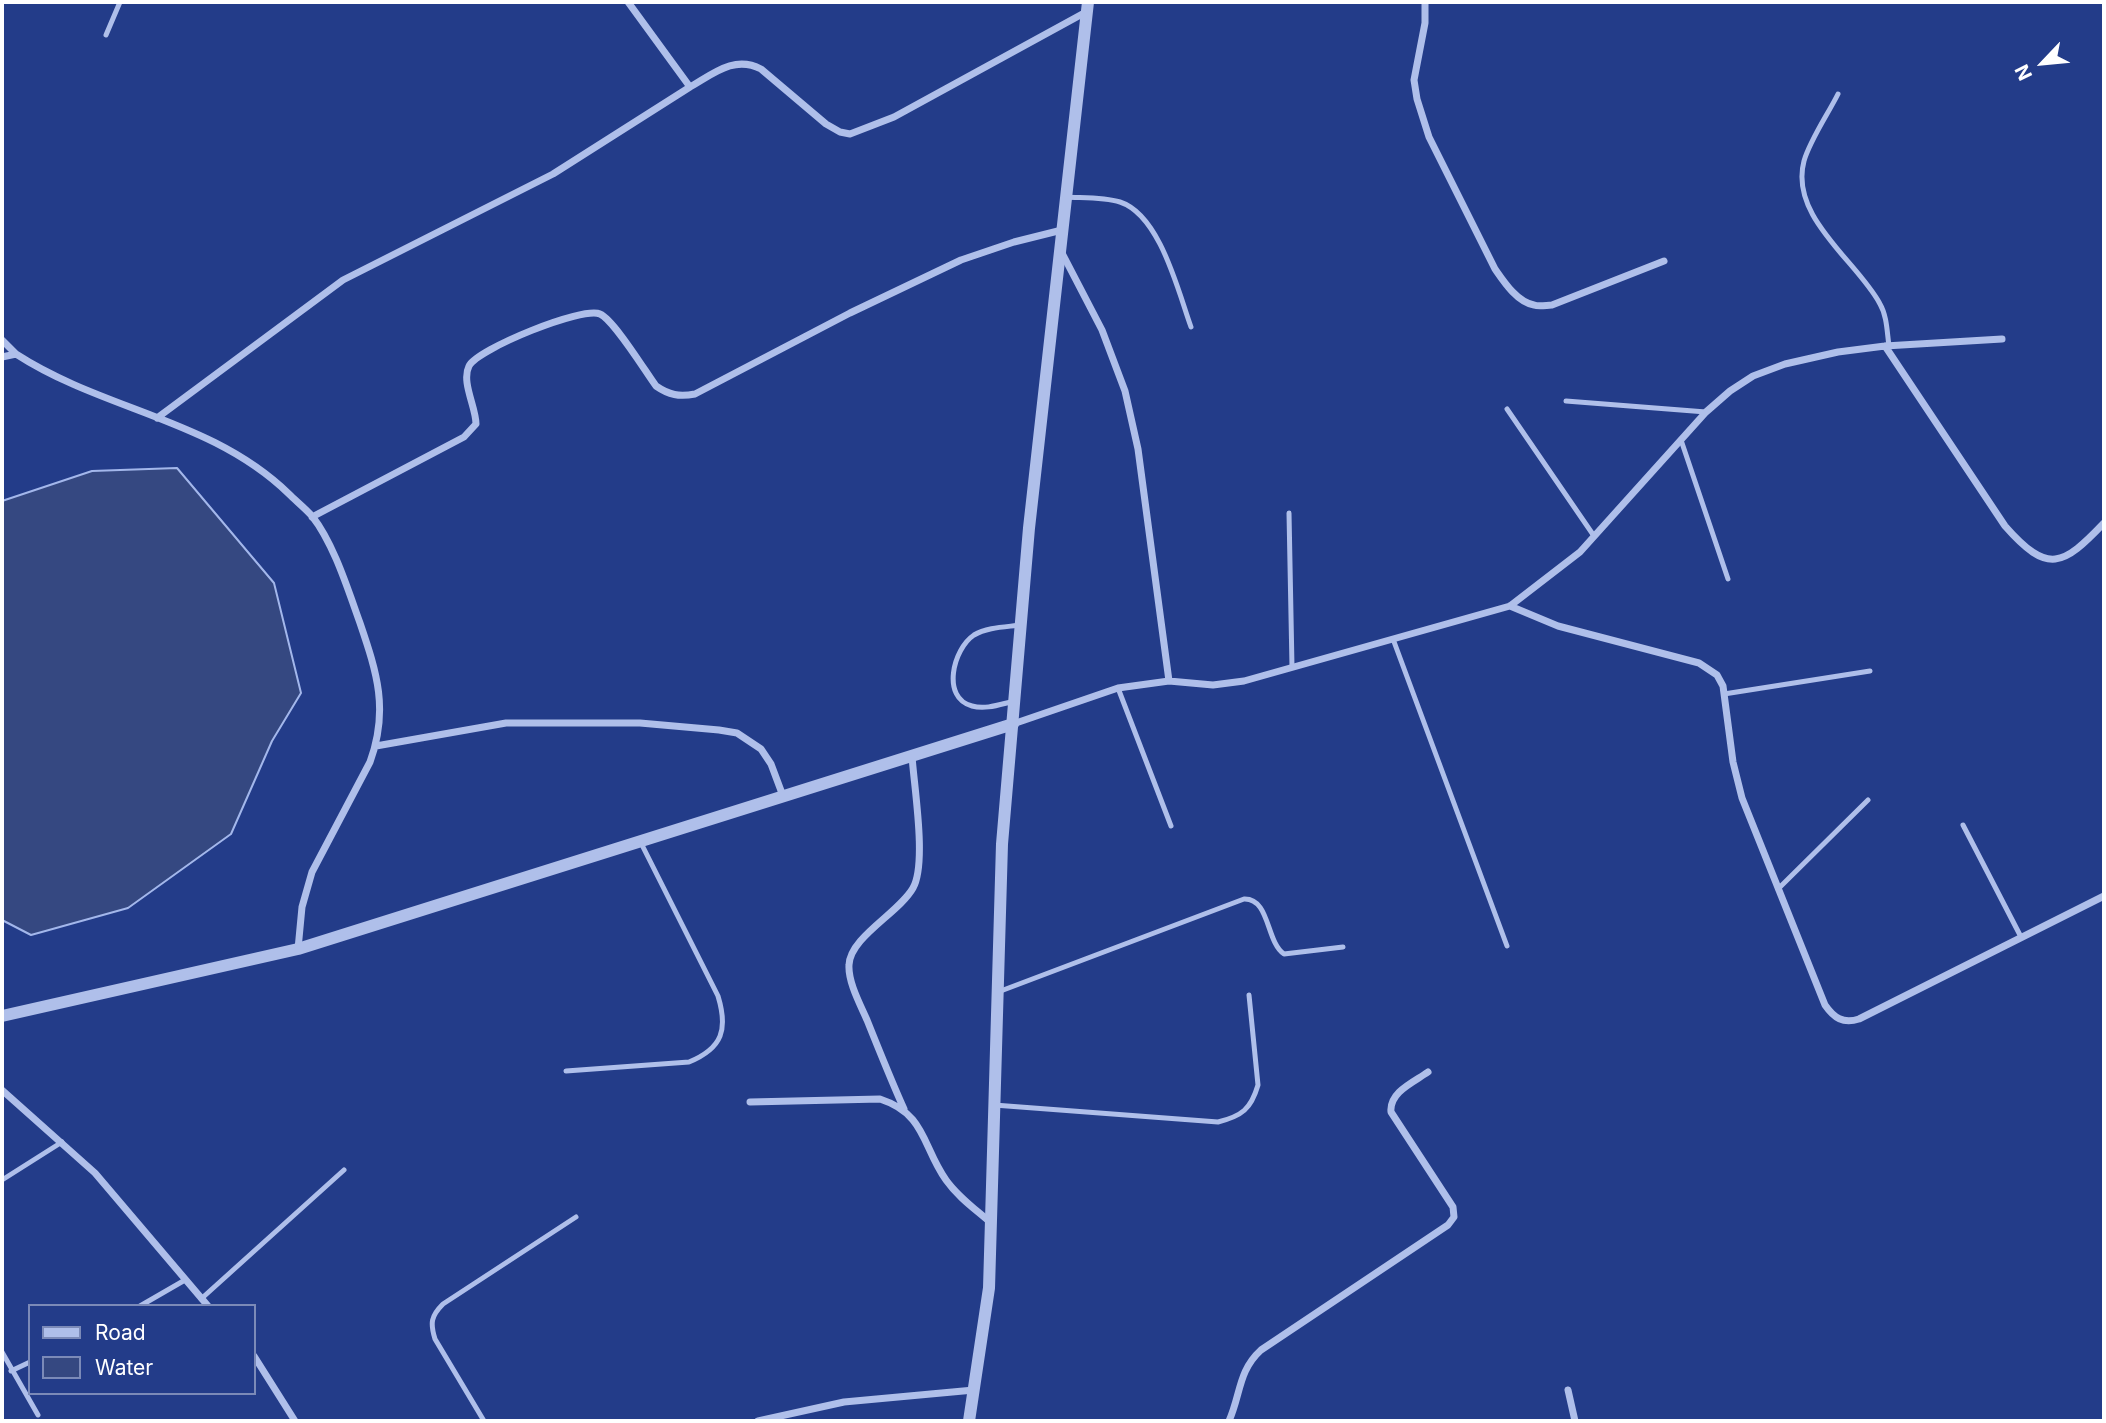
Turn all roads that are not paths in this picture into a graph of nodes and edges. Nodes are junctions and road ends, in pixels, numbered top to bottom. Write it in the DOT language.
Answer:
graph roads {
  1 [pos="120,2"];
  2 [pos="628,2"];
  3 [pos="1425,2"];
  4 [pos="1087,7"];
  5 [pos="106,35"];
  6 [pos="690,88"];
  7 [pos="1838,94"];
  8 [pos="1066,197"];
  9 [pos="1062,230"];
  10 [pos="1060,250"];
  11 [pos="1664,261"];
  12 [pos="1191,327"];
  13 [pos="2002,339"];
  14 [pos="2,340"];
  15 [pos="1887,346"];
  16 [pos="16,354"];
  17 [pos="2,357"];
  18 [pos="1566,401"];
  19 [pos="1507,409"];
  20 [pos="1706,412"];
  21 [pos="157,418"];
  22 [pos="1681,440"];
  23 [pos="1289,513"];
  24 [pos="312,517"];
  25 [pos="2104,523"];
  26 [pos="1594,536"];
  27 [pos="1728,579"];
  28 [pos="1510,606"];
  29 [pos="1021,625"];
  30 [pos="1393,639"];
  31 [pos="1292,667"];
  32 [pos="1871,671"];
  33 [pos="1168,681"];
  34 [pos="1118,688"];
  35 [pos="1724,694"];
  36 [pos="1015,701"];
  37 [pos="1013,724"];
  38 [pos="376,746"];
  39 [pos="912,756"];
  40 [pos="783,796"];
  41 [pos="1868,800"];
  42 [pos="1963,825"];
  43 [pos="1171,826"];
  44 [pos="640,841"];
  45 [pos="1778,889"];
  46 [pos="2104,896"];
  47 [pos="2021,937"];
  48 [pos="1507,946"];
  49 [pos="1343,947"];
  50 [pos="298,949"];
  51 [pos="998,992"];
  52 [pos="1249,995"];
  53 [pos="2,1016"];
  54 [pos="566,1071"];
  55 [pos="1428,1072"];
  56 [pos="2,1090"];
  57 [pos="750,1102"];
  58 [pos="994,1105"];
  59 [pos="904,1109"];
  60 [pos="62,1142"];
  61 [pos="344,1170"];
  62 [pos="2,1180"];
  63 [pos="576,1217"];
  64 [pos="991,1223"];
  65 [pos="185,1280"];
  66 [pos="201,1299"];
  67 [pos="143,1304"];
  68 [pos="206,1304"];
  69 [pos="2,1352"];
  70 [pos="256,1359"];
  71 [pos="28,1363"];
  72 [pos="11,1371"];
  73 [pos="974,1390"];
  74 [pos="1568,1390"];
  75 [pos="38,1415"];
  76 [pos="295,1421"];
  77 [pos="484,1421"];
  78 [pos="758,1421"];
  79 [pos="970,1421"];
  80 [pos="1229,1421"];
  81 [pos="1575,1421"];
  1 -- 5 [label="lane"];
  2 -- 6 [label="street"];
  3 -- 11 [label="street"];
  4 -- 6 [label="street"];
  4 -- 8 [label="street"];
  6 -- 21 [label="street"];
  7 -- 15 [label="lane"];
  8 -- 9 [label="street"];
  8 -- 12 [label="lane"];
  9 -- 10 [label="street"];
  9 -- 24 [label="street"];
  10 -- 29 [label="street"];
  10 -- 33 [label="street"];
  13 -- 15 [label="street"];
  14 -- 16 [label="street"];
  15 -- 20 [label="street"];
  15 -- 25 [label="street"];
  16 -- 17 [label="street"];
  16 -- 21 [label="street"];
  18 -- 20 [label="lane"];
  19 -- 26 [label="lane"];
  20 -- 22 [label="street"];
  21 -- 24 [label="street"];
  22 -- 26 [label="street"];
  22 -- 27 [label="lane"];
  23 -- 31 [label="lane"];
  24 -- 38 [label="street"];
  26 -- 28 [label="street"];
  28 -- 30 [label="street"];
  28 -- 35 [label="street"];
  29 -- 36 [label="street"];
  29 -- 36 [label="lane"];
  30 -- 31 [label="street"];
  30 -- 48 [label="lane"];
  31 -- 33 [label="street"];
  32 -- 35 [label="lane"];
  33 -- 34 [label="street"];
  34 -- 37 [label="street"];
  34 -- 43 [label="lane"];
  35 -- 45 [label="street"];
  36 -- 37 [label="street"];
  37 -- 39 [label="street"];
  37 -- 51 [label="street"];
  38 -- 40 [label="street"];
  38 -- 50 [label="street"];
  39 -- 40 [label="street"];
  39 -- 59 [label="street"];
  40 -- 44 [label="street"];
  41 -- 45 [label="lane"];
  42 -- 47 [label="lane"];
  44 -- 50 [label="street"];
  44 -- 54 [label="lane"];
  45 -- 47 [label="street"];
  46 -- 47 [label="street"];
  49 -- 51 [label="lane"];
  50 -- 53 [label="street"];
  51 -- 58 [label="street"];
  52 -- 58 [label="lane"];
  55 -- 80 [label="street"];
  56 -- 60 [label="street"];
  57 -- 59 [label="street"];
  58 -- 64 [label="street"];
  59 -- 64 [label="street"];
  60 -- 62 [label="lane"];
  60 -- 65 [label="street"];
  61 -- 66 [label="lane"];
  63 -- 77 [label="lane"];
  64 -- 73 [label="street"];
  65 -- 66 [label="street"];
  65 -- 67 [label="lane"];
  66 -- 68 [label="street"];
  69 -- 72 [label="lane"];
  70 -- 76 [label="street"];
  71 -- 72 [label="lane"];
  72 -- 75 [label="lane"];
  73 -- 78 [label="street"];
  73 -- 79 [label="street"];
  74 -- 81 [label="street"];
}
